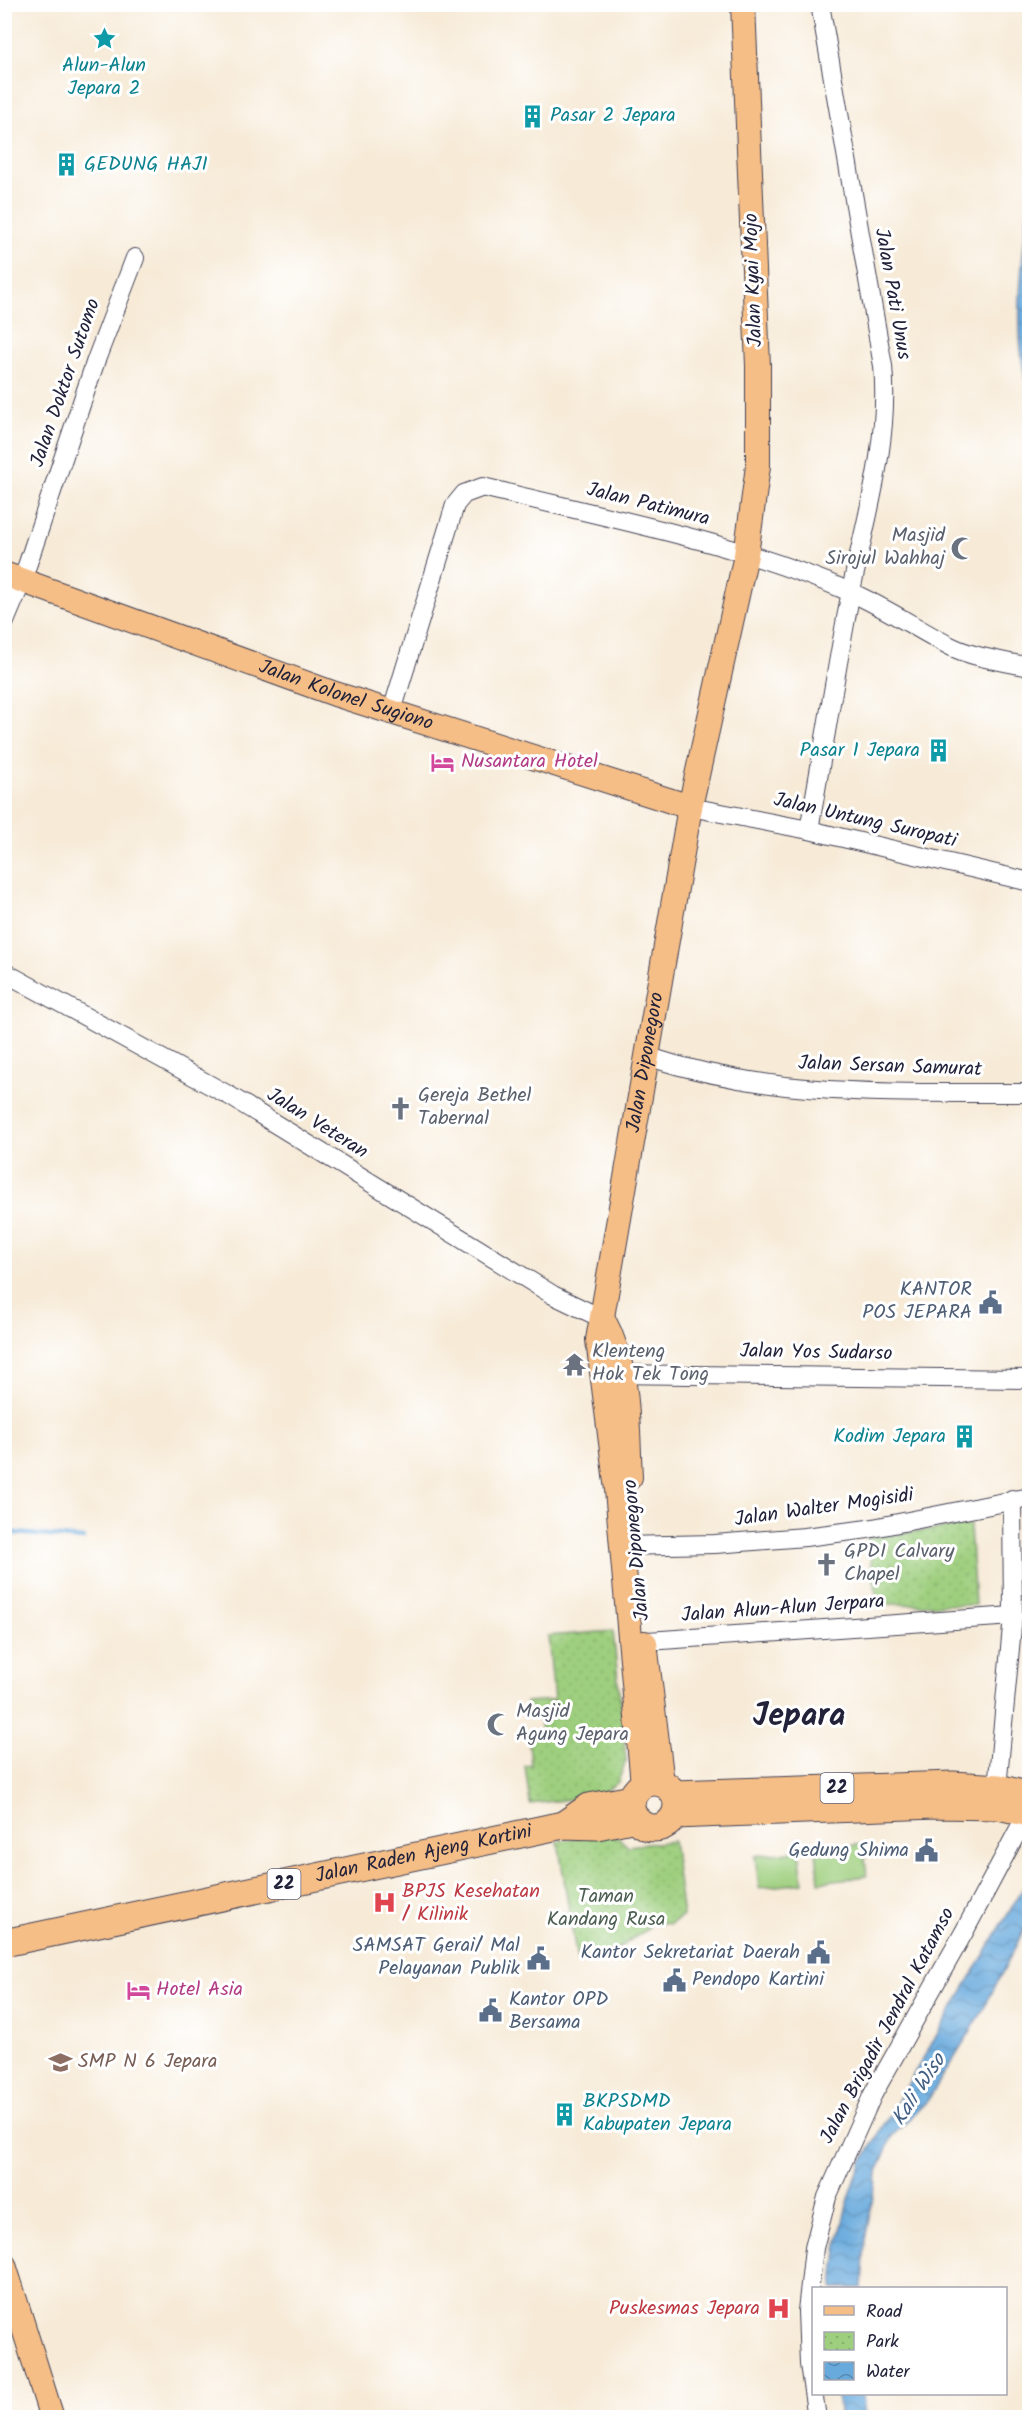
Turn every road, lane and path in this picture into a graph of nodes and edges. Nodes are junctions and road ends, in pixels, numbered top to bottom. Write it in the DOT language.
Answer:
graph roads {
  1 [pos="743,4"];
  2 [pos="820,4"];
  3 [pos="135,258"];
  4 [pos="746,555"];
  5 [pos="13,578"];
  6 [pos="851,592"];
  7 [pos="4,624"];
  8 [pos="1029,667"];
  9 [pos="392,711"];
  10 [pos="690,807"];
  11 [pos="809,830"];
  12 [pos="1029,882"];
  13 [pos="4,972"];
  14 [pos="646,1056"];
  15 [pos="1029,1093"];
  16 [pos="603,1319"];
  17 [pos="613,1373"];
  18 [pos="1029,1379"];
  19 [pos="1021,1498"];
  20 [pos="628,1545"];
  21 [pos="1013,1616"];
  22 [pos="636,1641"];
  23 [pos="997,1797"];
  24 [pos="654,1799"];
  25 [pos="1029,1807"];
  26 [pos="4,1943"];
  27 [pos="4,2265"];
  28 [pos="812,2382"];
  29 [pos="814,2395"];
  30 [pos="52,2418"];
  31 [pos="818,2418"];
  1 -- 4 [label="main road, Jalan Kyai Mojo"];
  2 -- 6 [label="street, Jalan Pati Unus"];
  3 -- 5 [label="street, Jalan Doktor Sutomo"];
  4 -- 6 [label="street, Jalan Patimura"];
  4 -- 9 [label="street, Jalan Patimura"];
  4 -- 10 [label="main road, Jalan Kyai Mojo"];
  5 -- 7 [label="street, Jalan Doktor Sutomo"];
  5 -- 9 [label="main road, Jalan Kolonel Sugiono"];
  6 -- 8 [label="street, Jalan Patimura"];
  6 -- 11 [label="street, Jalan Pati Unus"];
  9 -- 10 [label="main road, Jalan Kolonel Sugiono"];
  10 -- 11 [label="street, Jalan Untung Suropati"];
  10 -- 14 [label="main road, Jalan Diponegoro"];
  11 -- 12 [label="street, Jalan Untung Suropati"];
  13 -- 16 [label="street, Jalan Veteran"];
  14 -- 15 [label="street, Jalan Sersan Samurat"];
  14 -- 16 [label="main road, Jalan Diponegoro"];
  16 -- 17 [label="main road, Jalan Diponegoro"];
  17 -- 18 [label="street, Jalan Yos Sudarso"];
  17 -- 20 [label="main road, Jalan Diponegoro"];
  19 -- 20 [label="street, Jalan Walter Mogisidi"];
  19 -- 21 [label="street"];
  20 -- 22 [label="main road, Jalan Diponegoro"];
  21 -- 22 [label="street, Jalan Alun-Alun Jerpara"];
  21 -- 23 [label="street"];
  22 -- 24 [label="main road, Jalan Diponegoro"];
  23 -- 24 [label="highway, Jalan Raden Ajeng Kartini / 22"];
  23 -- 25 [label="highway, Jalan Raden Ajeng Kartini / 22"];
  24 -- 26 [label="highway, Jalan Raden Ajeng Kartini / 22"];
  25 -- 28 [label="street, Jalan Brigadir Jendral Katamso"];
  27 -- 30 [label="main road"];
  29 -- 31 [label="street, Jalan Brigadir Jendral Katamso"];
}
